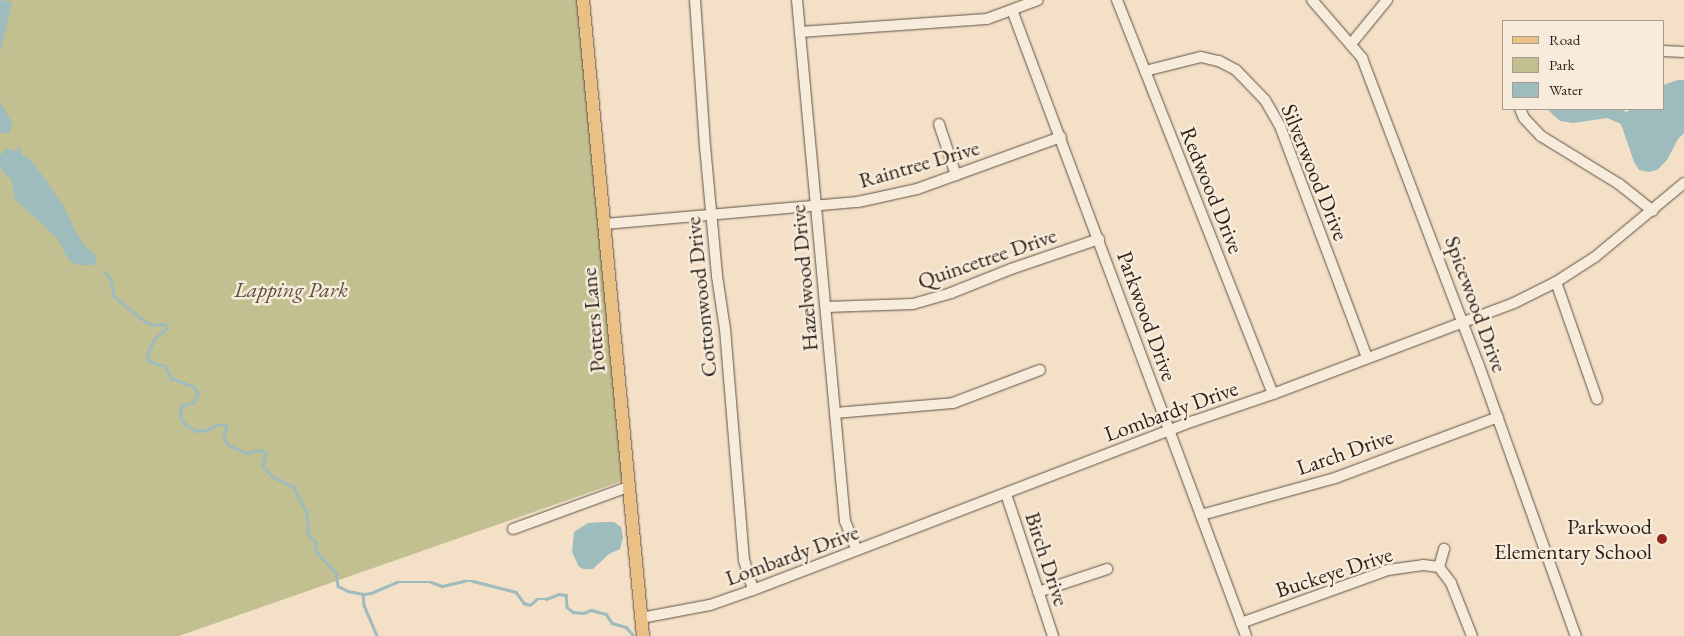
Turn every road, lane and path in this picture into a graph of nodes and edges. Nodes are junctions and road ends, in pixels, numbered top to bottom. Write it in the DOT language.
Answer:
graph roads {
  1 [pos="583,0"];
  2 [pos="695,0"];
  3 [pos="797,0"];
  4 [pos="1038,0"];
  5 [pos="1117,0"];
  6 [pos="1312,0"];
  7 [pos="1387,0"];
  8 [pos="1012,10"];
  9 [pos="800,32"];
  10 [pos="1351,44"];
  11 [pos="1664,51"];
  12 [pos="1684,52"];
  13 [pos="1145,71"];
  14 [pos="1520,110"];
  15 [pos="940,124"];
  16 [pos="1061,137"];
  17 [pos="956,175"];
  18 [pos="1684,183"];
  19 [pos="816,206"];
  20 [pos="1652,211"];
  21 [pos="712,215"];
  22 [pos="605,224"];
  23 [pos="1099,239"];
  24 [pos="1556,282"];
  25 [pos="826,307"];
  26 [pos="1463,322"];
  27 [pos="1367,358"];
  28 [pos="1040,370"];
  29 [pos="1273,394"];
  30 [pos="1597,399"];
  31 [pos="835,413"];
  32 [pos="1498,417"];
  33 [pos="1170,430"];
  34 [pos="628,487"];
  35 [pos="1006,494"];
  36 [pos="1201,515"];
  37 [pos="513,529"];
  38 [pos="1444,549"];
  39 [pos="857,550"];
  40 [pos="1439,567"];
  41 [pos="1108,569"];
  42 [pos="753,590"];
  43 [pos="1038,592"];
  44 [pos="641,618"];
  45 [pos="1241,623"];
  46 [pos="643,636"];
  47 [pos="1052,636"];
  48 [pos="1246,636"];
  49 [pos="1472,636"];
  50 [pos="1576,636"];
  1 -- 22 [label="main road, Potters Lane"];
  2 -- 21 [label="street, Cottonwood Drive"];
  3 -- 9 [label="street, Hazelwood Drive"];
  4 -- 8 [label="street"];
  5 -- 13 [label="street, Redwood Drive"];
  6 -- 10 [label="street, Spicewood Drive"];
  7 -- 10 [label="street"];
  8 -- 9 [label="street"];
  8 -- 16 [label="street, Parkwood Drive"];
  9 -- 19 [label="street, Hazelwood Drive"];
  10 -- 26 [label="street, Spicewood Drive"];
  11 -- 12 [label="street"];
  13 -- 27 [label="street, Silverwood Drive"];
  13 -- 29 [label="street, Redwood Drive"];
  14 -- 20 [label="street"];
  15 -- 17 [label="street"];
  16 -- 17 [label="street, Raintree Drive"];
  16 -- 23 [label="street, Parkwood Drive"];
  17 -- 19 [label="street, Raintree Drive"];
  18 -- 20 [label="street, Lombardy Drive"];
  19 -- 21 [label="street, Raintree Drive"];
  19 -- 25 [label="street, Hazelwood Drive"];
  20 -- 24 [label="street, Lombardy Drive"];
  21 -- 22 [label="street, Raintree Drive"];
  21 -- 42 [label="street, Cottonwood Drive"];
  22 -- 34 [label="main road, Potters Lane"];
  23 -- 25 [label="street, Quincetree Drive"];
  23 -- 33 [label="street, Parkwood Drive"];
  24 -- 26 [label="street, Lombardy Drive"];
  24 -- 30 [label="street"];
  25 -- 31 [label="street, Hazelwood Drive"];
  26 -- 27 [label="street, Lombardy Drive"];
  26 -- 32 [label="street, Spicewood Drive"];
  27 -- 29 [label="street, Lombardy Drive"];
  28 -- 31 [label="street"];
  29 -- 33 [label="street, Lombardy Drive"];
  31 -- 39 [label="street, Hazelwood Drive"];
  32 -- 36 [label="street, Larch Drive"];
  32 -- 50 [label="street, Spicewood Drive"];
  33 -- 35 [label="street, Lombardy Drive"];
  33 -- 36 [label="street, Parkwood Drive"];
  34 -- 37 [label="street"];
  34 -- 44 [label="main road, Potters Lane"];
  35 -- 39 [label="street, Lombardy Drive"];
  35 -- 43 [label="street, Birch Drive"];
  36 -- 45 [label="street, Parkwood Drive"];
  38 -- 40 [label="street"];
  39 -- 42 [label="street, Lombardy Drive"];
  40 -- 45 [label="street, Buckeye Drive"];
  40 -- 49 [label="street"];
  41 -- 43 [label="street"];
  42 -- 44 [label="street, Lombardy Drive"];
  43 -- 47 [label="street, Birch Drive"];
  44 -- 46 [label="main road, Potters Lane"];
  45 -- 48 [label="street, Parkwood Drive"];
}
